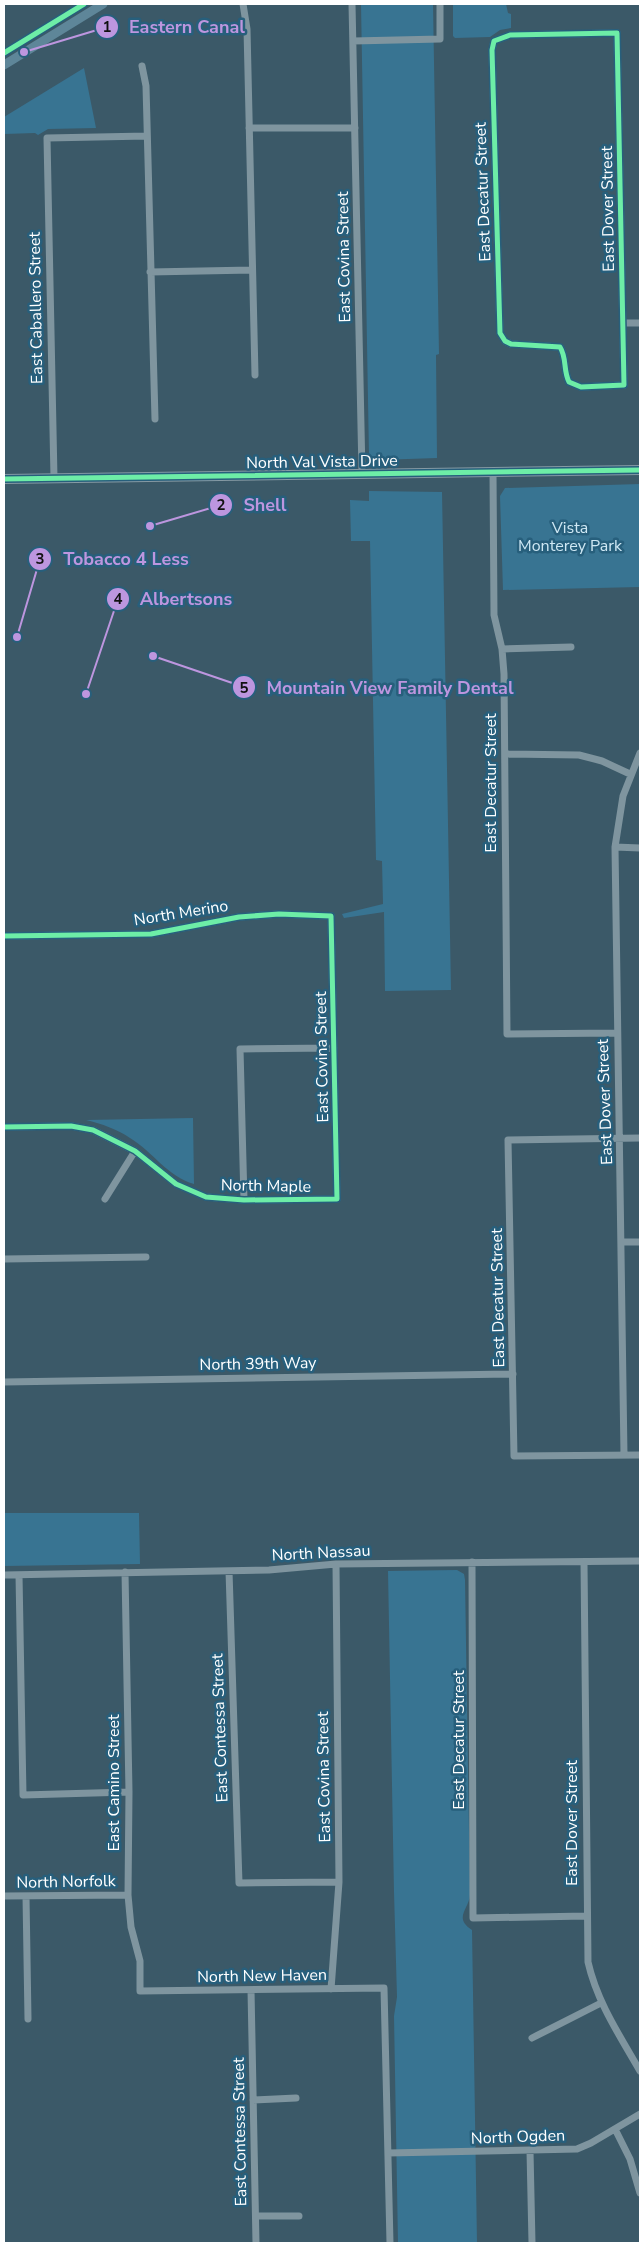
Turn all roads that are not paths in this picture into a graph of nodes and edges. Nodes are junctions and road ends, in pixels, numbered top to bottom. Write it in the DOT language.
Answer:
graph roads {
  1 [pos="243,4"];
  2 [pos="352,4"];
  3 [pos="440,4"];
  4 [pos="617,33"];
  5 [pos="353,41"];
  6 [pos="142,66"];
  7 [pos="249,128"];
  8 [pos="355,128"];
  9 [pos="147,136"];
  10 [pos="252,270"];
  11 [pos="150,272"];
  12 [pos="623,323"];
  13 [pos="640,323"];
  14 [pos="255,375"];
  15 [pos="624,385"];
  16 [pos="155,418"];
  17 [pos="640,470"];
  18 [pos="493,472"];
  19 [pos="362,474"];
  20 [pos="54,478"];
  21 [pos="4,479"];
  22 [pos="571,647"];
  23 [pos="502,649"];
  24 [pos="640,753"];
  25 [pos="505,754"];
  26 [pos="630,774"];
  27 [pos="615,847"];
  28 [pos="640,848"];
  29 [pos="332,916"];
  30 [pos="4,936"];
  31 [pos="617,1033"];
  32 [pos="334,1048"];
  33 [pos="4,1127"];
  34 [pos="620,1138"];
  35 [pos="640,1138"];
  36 [pos="135,1151"];
  37 [pos="337,1199"];
  38 [pos="105,1200"];
  39 [pos="244,1200"];
  40 [pos="622,1242"];
  41 [pos="640,1242"];
  42 [pos="146,1257"];
  43 [pos="4,1259"];
  44 [pos="513,1374"];
  45 [pos="4,1382"];
  46 [pos="624,1455"];
  47 [pos="640,1455"];
  48 [pos="640,1561"];
  49 [pos="472,1562"];
  50 [pos="584,1562"];
  51 [pos="336,1564"];
  52 [pos="229,1571"];
  53 [pos="125,1572"];
  54 [pos="4,1575"];
  55 [pos="19,1575"];
  56 [pos="129,1792"];
  57 [pos="339,1882"];
  58 [pos="128,1895"];
  59 [pos="4,1896"];
  60 [pos="26,1896"];
  61 [pos="586,1916"];
  62 [pos="332,1989"];
  63 [pos="251,1990"];
  64 [pos="140,1992"];
  65 [pos="601,2004"];
  66 [pos="28,2019"];
  67 [pos="532,2038"];
  68 [pos="640,2071"];
  69 [pos="296,2098"];
  70 [pos="253,2100"];
  71 [pos="640,2114"];
  72 [pos="615,2129"];
  73 [pos="530,2151"];
  74 [pos="388,2153"];
  75 [pos="640,2193"];
  76 [pos="256,2216"];
  77 [pos="299,2216"];
  78 [pos="256,2243"];
  79 [pos="390,2243"];
  80 [pos="532,2243"];
  1 -- 7 [label="street"];
  2 -- 5 [label="street, East Covina Street"];
  3 -- 5 [label="street"];
  4 -- 12 [label="street, East Dover Street"];
  4 -- 15 [label="street, East Decatur Street"];
  5 -- 8 [label="street, East Covina Street"];
  6 -- 9 [label="street"];
  7 -- 8 [label="street"];
  7 -- 10 [label="street"];
  8 -- 19 [label="street, East Covina Street"];
  9 -- 11 [label="street"];
  9 -- 20 [label="street, East Caballero Street"];
  10 -- 11 [label="street"];
  10 -- 14 [label="street"];
  11 -- 16 [label="street"];
  12 -- 13 [label="street"];
  12 -- 15 [label="street, East Dover Street"];
  17 -- 18 [label="main road, North Val Vista Drive"];
  18 -- 19 [label="main road, North Val Vista Drive"];
  18 -- 23 [label="street, East Decatur Street"];
  19 -- 20 [label="main road, North Val Vista Drive"];
  20 -- 21 [label="main road, North Val Vista Drive"];
  22 -- 23 [label="street"];
  23 -- 25 [label="street, East Decatur Street"];
  24 -- 26 [label="street, East Dover Street"];
  25 -- 26 [label="street"];
  25 -- 31 [label="street, East Decatur Street"];
  26 -- 27 [label="street, East Dover Street"];
  27 -- 28 [label="street"];
  27 -- 31 [label="street, East Dover Street"];
  29 -- 30 [label="street, North Merino"];
  29 -- 32 [label="street, East Covina Street"];
  31 -- 34 [label="street, East Dover Street"];
  32 -- 37 [label="street, East Covina Street"];
  32 -- 39 [label="street"];
  33 -- 36 [label="street, North Maple"];
  34 -- 35 [label="street"];
  34 -- 40 [label="street, East Dover Street"];
  34 -- 44 [label="street, East Decatur Street"];
  36 -- 38 [label="street"];
  36 -- 39 [label="street, North Maple"];
  37 -- 39 [label="street, North Maple"];
  40 -- 41 [label="street"];
  40 -- 46 [label="street, East Dover Street"];
  42 -- 43 [label="street"];
  44 -- 45 [label="street, North 39th Way"];
  44 -- 46 [label="street, East Decatur Street"];
  46 -- 47 [label="street"];
  48 -- 50 [label="street, North Nassau"];
  49 -- 50 [label="street, North Nassau"];
  49 -- 51 [label="street, North Nassau"];
  49 -- 61 [label="street, East Decatur Street"];
  50 -- 61 [label="street, East Dover Street"];
  51 -- 52 [label="street, North Nassau"];
  51 -- 57 [label="street, East Covina Street"];
  52 -- 53 [label="street, North Nassau"];
  52 -- 57 [label="street, East Contessa Street"];
  53 -- 55 [label="street, North Nassau"];
  53 -- 56 [label="street, East Camino Street"];
  54 -- 55 [label="street, North Nassau"];
  55 -- 56 [label="street"];
  56 -- 58 [label="street, East Camino Street"];
  57 -- 62 [label="street, East Covina Street"];
  58 -- 60 [label="street, North Norfolk"];
  58 -- 64 [label="street, East Camino Street"];
  59 -- 60 [label="street, North Norfolk"];
  60 -- 66 [label="street"];
  61 -- 65 [label="street, East Dover Street"];
  62 -- 63 [label="street, North New Haven"];
  62 -- 74 [label="street, North New Haven"];
  63 -- 64 [label="street, North New Haven"];
  63 -- 70 [label="street, East Contessa Street"];
  65 -- 67 [label="street"];
  65 -- 68 [label="street, East Dover Street"];
  69 -- 70 [label="street"];
  70 -- 76 [label="street, East Contessa Street"];
  71 -- 72 [label="street, North Ogden"];
  72 -- 73 [label="street, North Ogden"];
  72 -- 75 [label="street"];
  73 -- 74 [label="street, North Ogden"];
  73 -- 80 [label="street"];
  74 -- 79 [label="street"];
  76 -- 77 [label="street"];
  76 -- 78 [label="street, East Contessa Street"];
}
